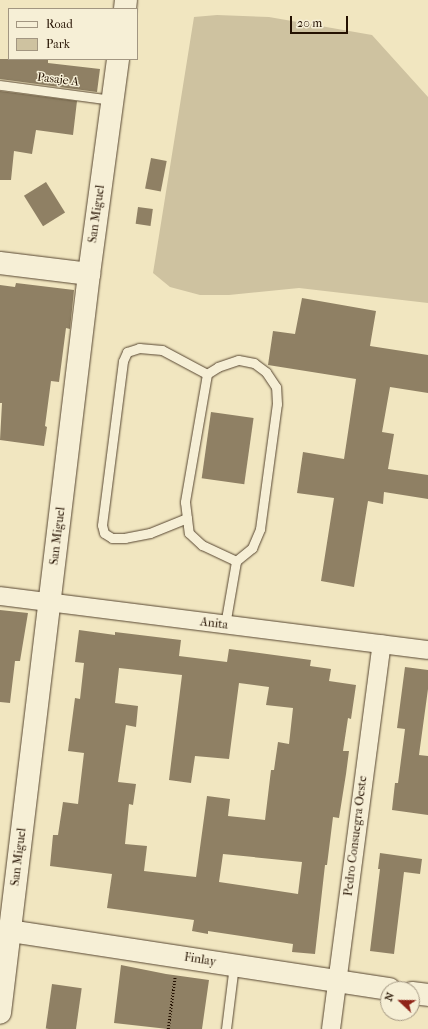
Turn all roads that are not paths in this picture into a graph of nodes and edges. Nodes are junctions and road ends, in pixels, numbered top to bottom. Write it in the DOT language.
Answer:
graph roads {
  1 [pos="118,60"];
  2 [pos="0,85"];
  3 [pos="113,100"];
  4 [pos="0,263"];
  5 [pos="89,274"];
  6 [pos="208,374"];
  7 [pos="187,518"];
  8 [pos="236,561"];
  9 [pos="0,596"];
  10 [pos="50,603"];
  11 [pos="225,625"];
  12 [pos="382,644"];
  13 [pos="428,650"];
  14 [pos="10,931"];
  15 [pos="234,965"];
  16 [pos="338,980"];
  17 [pos="380,987"];
  18 [pos="0,1009"];
  19 [pos="226,1029"];
  20 [pos="331,1029"];
  1 -- 3 [label="main road, San Miguel"];
  2 -- 3 [label="lane, Pasaje A"];
  3 -- 5 [label="main road, San Miguel"];
  4 -- 5 [label="main road"];
  5 -- 10 [label="main road, San Miguel"];
  6 -- 7 [label="lane"];
  6 -- 7 [label="lane"];
  6 -- 8 [label="lane"];
  7 -- 8 [label="lane"];
  8 -- 11 [label="lane"];
  9 -- 10 [label="street, Anita"];
  10 -- 11 [label="street, Anita"];
  10 -- 14 [label="main road, San Miguel"];
  11 -- 12 [label="street, Anita"];
  12 -- 13 [label="street, Anita"];
  12 -- 16 [label="street, Pedro Consuegra Oeste"];
  14 -- 15 [label="main road, Finlay"];
  14 -- 18 [label="main road, San Miguel"];
  15 -- 16 [label="main road, Finlay"];
  15 -- 19 [label="lane"];
  16 -- 17 [label="main road, Finlay"];
  16 -- 20 [label="street, Pedro Consuegra Oeste"];
}
